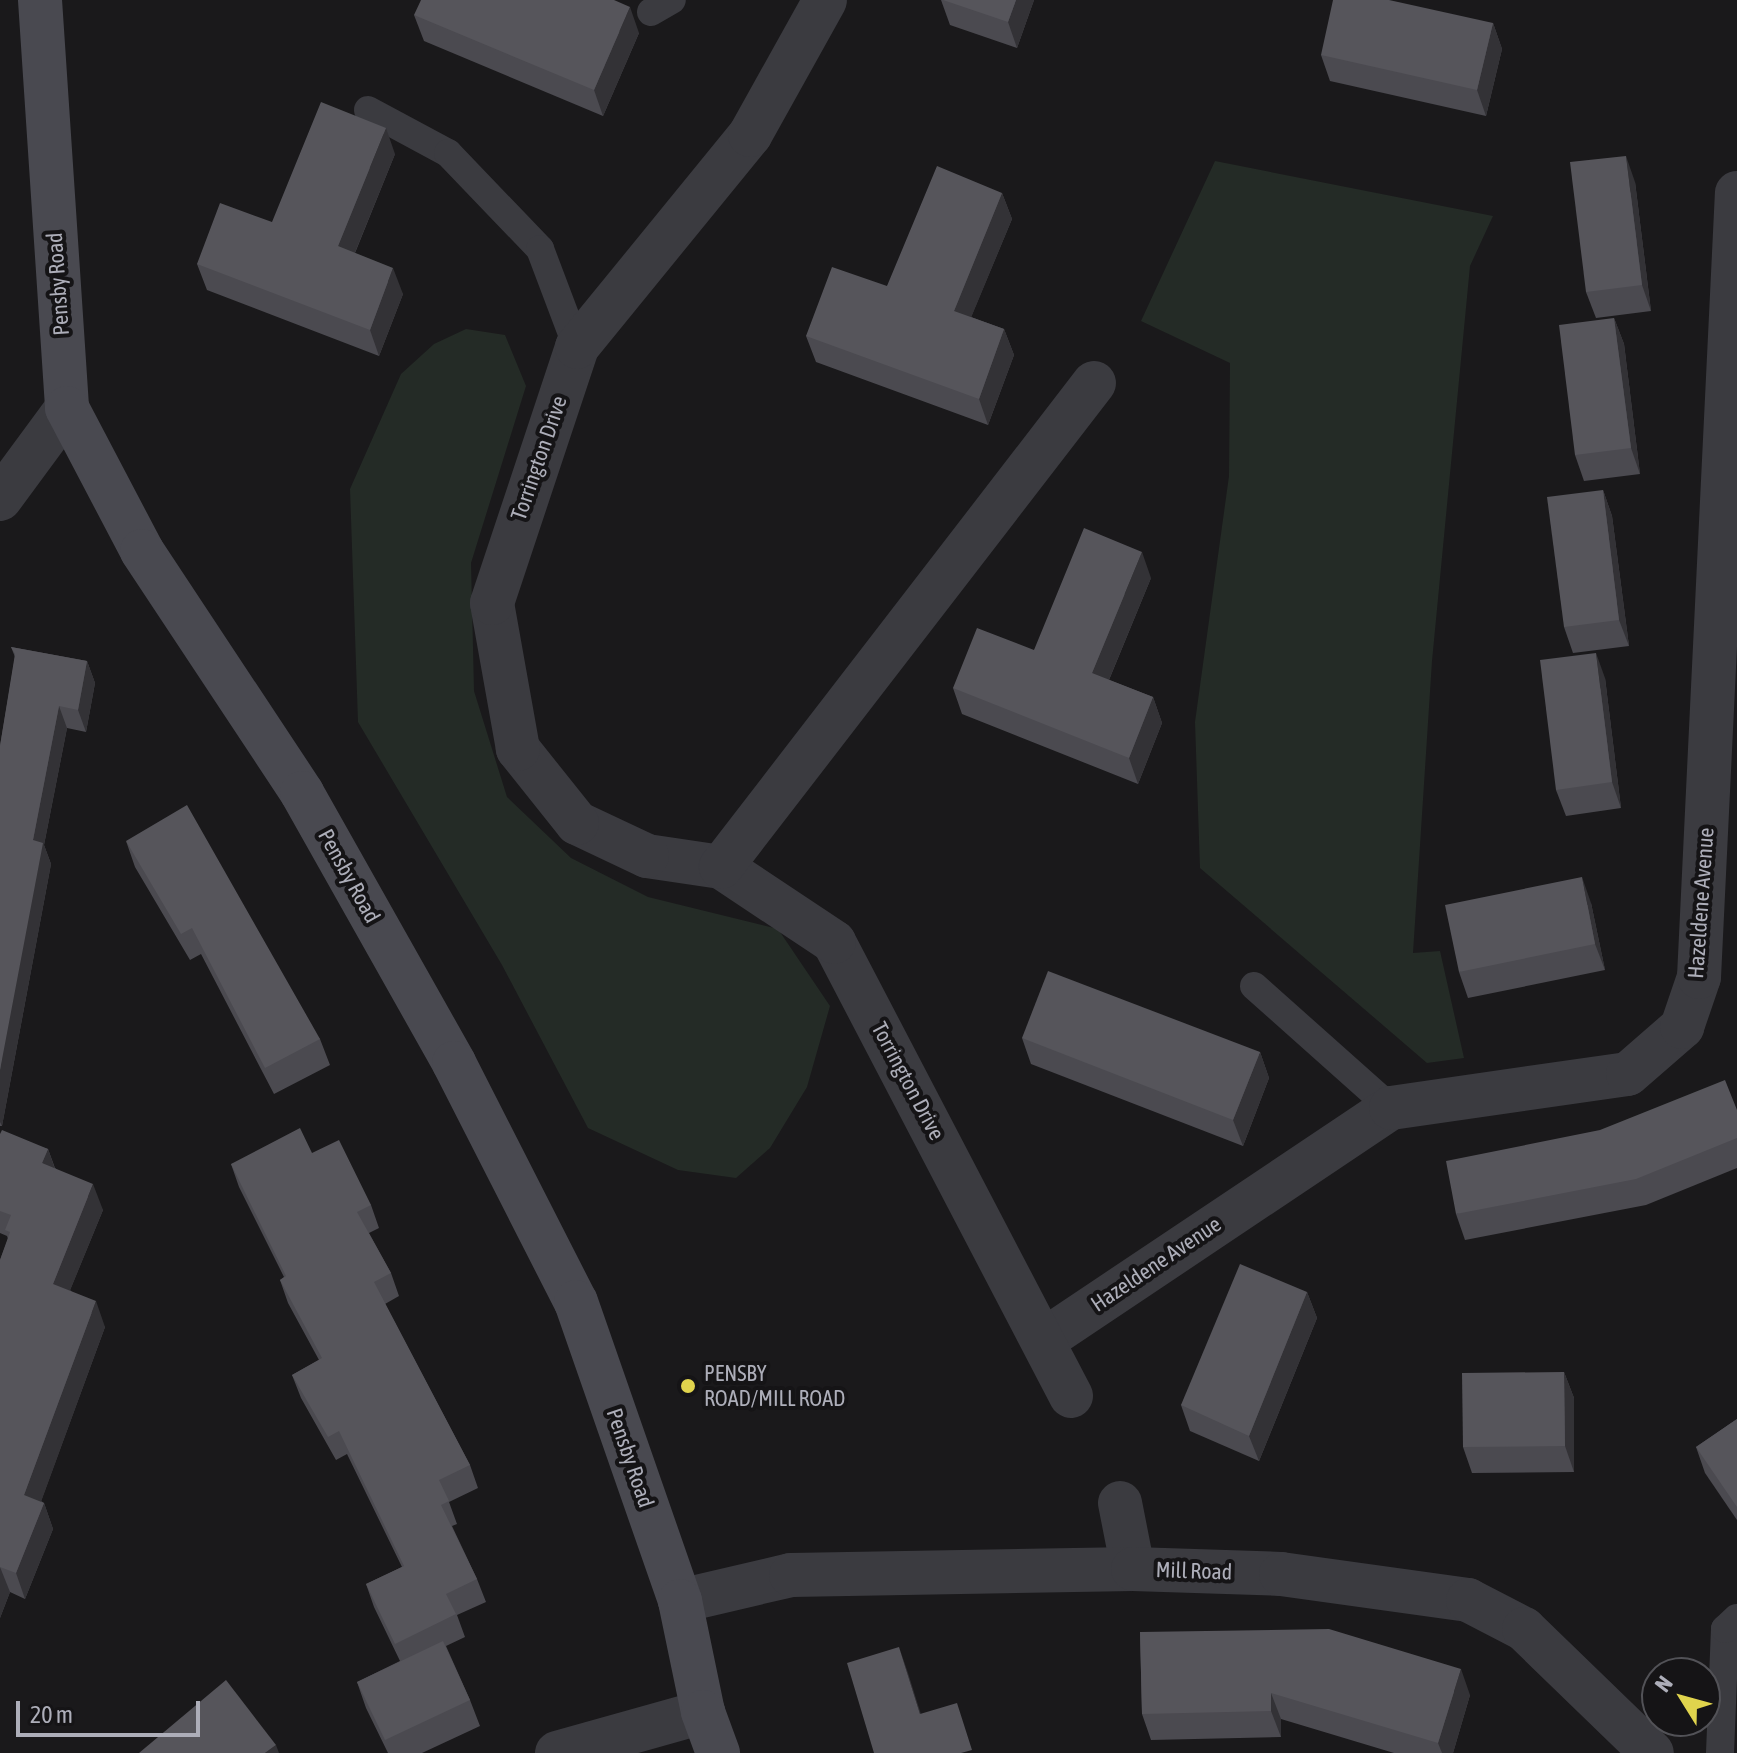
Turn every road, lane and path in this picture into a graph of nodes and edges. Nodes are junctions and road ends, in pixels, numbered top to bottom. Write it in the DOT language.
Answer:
graph roads {
  1 [pos="40,0"];
  2 [pos="822,1"];
  3 [pos="368,110"];
  4 [pos="1737,193"];
  5 [pos="577,347"];
  6 [pos="1094,383"];
  7 [pos="67,408"];
  8 [pos="0,499"];
  9 [pos="721,867"];
  10 [pos="1254,986"];
  11 [pos="1391,1108"];
  12 [pos="1044,1340"];
  13 [pos="1071,1396"];
  14 [pos="1120,1503"];
  15 [pos="1133,1569"];
  16 [pos="680,1601"];
  17 [pos="1737,1618"];
  18 [pos="703,1712"];
  19 [pos="557,1753"];
  20 [pos="718,1753"];
  21 [pos="1652,1753"];
  22 [pos="1720,1753"];
  1 -- 7 [label="main road, Pensby Road"];
  2 -- 5 [label="street, Torrington Drive"];
  3 -- 5 [label="lane"];
  4 -- 11 [label="street, Hazeldene Avenue"];
  5 -- 9 [label="street, Torrington Drive"];
  6 -- 9 [label="street"];
  7 -- 8 [label="street"];
  7 -- 16 [label="main road, Pensby Road"];
  9 -- 12 [label="street, Torrington Drive"];
  10 -- 11 [label="lane"];
  11 -- 12 [label="street, Hazeldene Avenue"];
  12 -- 13 [label="street, Torrington Drive"];
  14 -- 15 [label="street"];
  15 -- 16 [label="street, Mill Road"];
  15 -- 21 [label="street, Mill Road"];
  16 -- 18 [label="main road, Pensby Road"];
  17 -- 22 [label="lane"];
  18 -- 19 [label="street"];
  18 -- 20 [label="main road, Pensby Road"];
}
